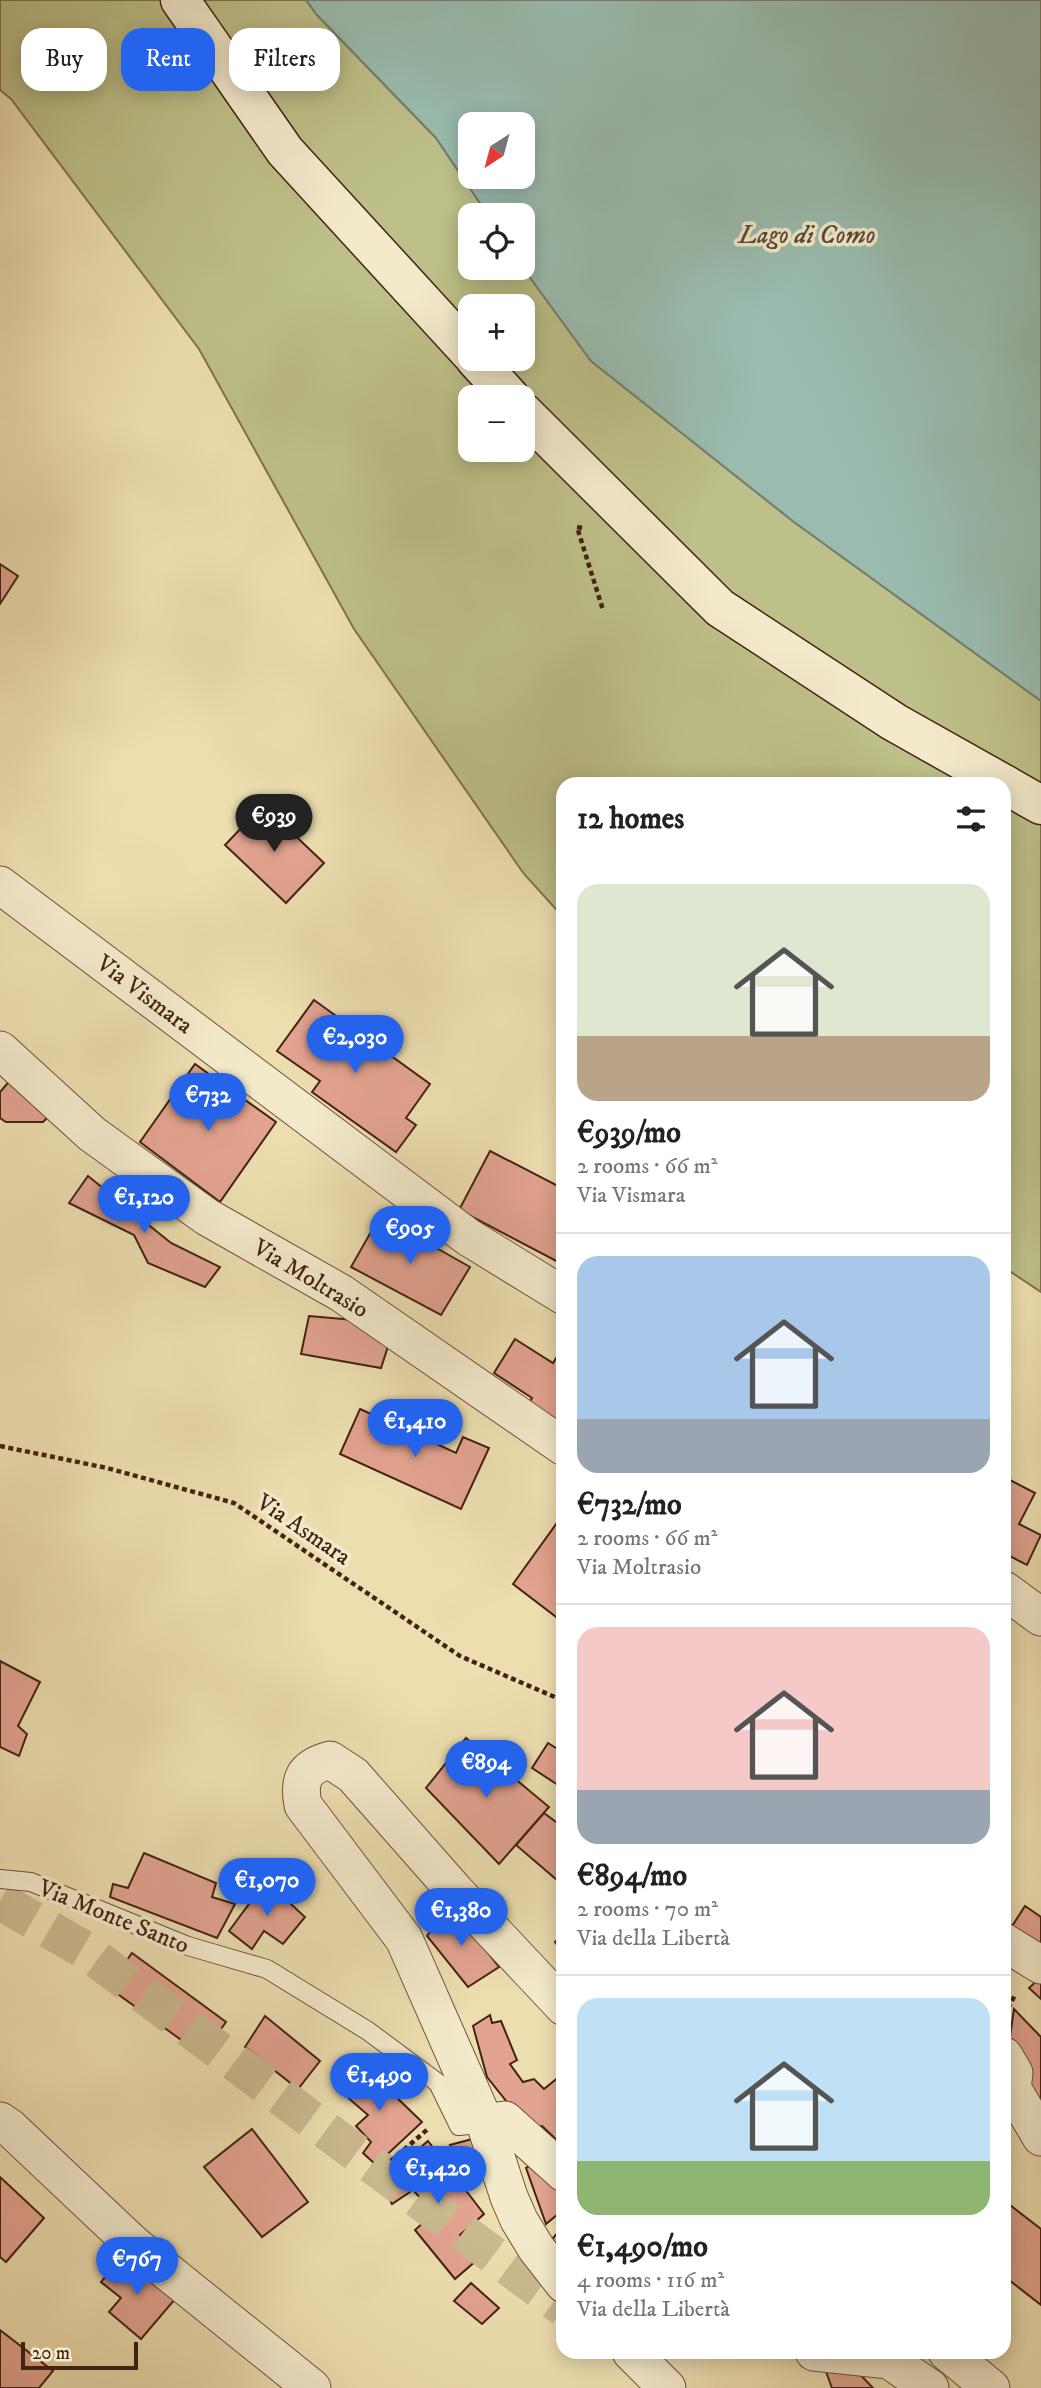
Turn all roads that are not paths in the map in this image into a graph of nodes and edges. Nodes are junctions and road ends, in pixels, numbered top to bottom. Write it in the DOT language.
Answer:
graph roads {
  1 [pos="180,0"];
  2 [pos="458,340"];
  3 [pos="486,371"];
  4 [pos="499,385"];
  5 [pos="535,424"];
  6 [pos="992,777"];
  7 [pos="1011,788"];
  8 [pos="1041,805"];
  9 [pos="0,885"];
  10 [pos="0,1050"];
  11 [pos="556,1291"];
  12 [pos="556,1441"];
  13 [pos="1011,1595"];
  14 [pos="1041,1617"];
  15 [pos="0,1879"];
  16 [pos="556,1998"];
  17 [pos="1011,2068"];
  18 [pos="0,2121"];
  19 [pos="472,2124"];
  20 [pos="1041,2137"];
  21 [pos="556,2166"];
  22 [pos="556,2274"];
  23 [pos="638,2359"];
  24 [pos="880,2359"];
  25 [pos="956,2359"];
  26 [pos="312,2388"];
  27 [pos="667,2388"];
  28 [pos="930,2388"];
  29 [pos="991,2388"];
  1 -- 2 [label="street"];
  3 -- 4 [label="street"];
  5 -- 6 [label="street"];
  7 -- 8 [label="street"];
  9 -- 11 [label="street, Via Vismara"];
  10 -- 12 [label="street, Via Moltrasio"];
  13 -- 14 [label="street"];
  15 -- 19 [label="lane, Via Monte Santo"];
  16 -- 19 [label="street"];
  17 -- 20 [label="street"];
  18 -- 26 [label="street"];
  19 -- 21 [label="street"];
  19 -- 22 [label="street"];
  23 -- 27 [label="street"];
  24 -- 28 [label="street"];
  25 -- 29 [label="street"];
}
